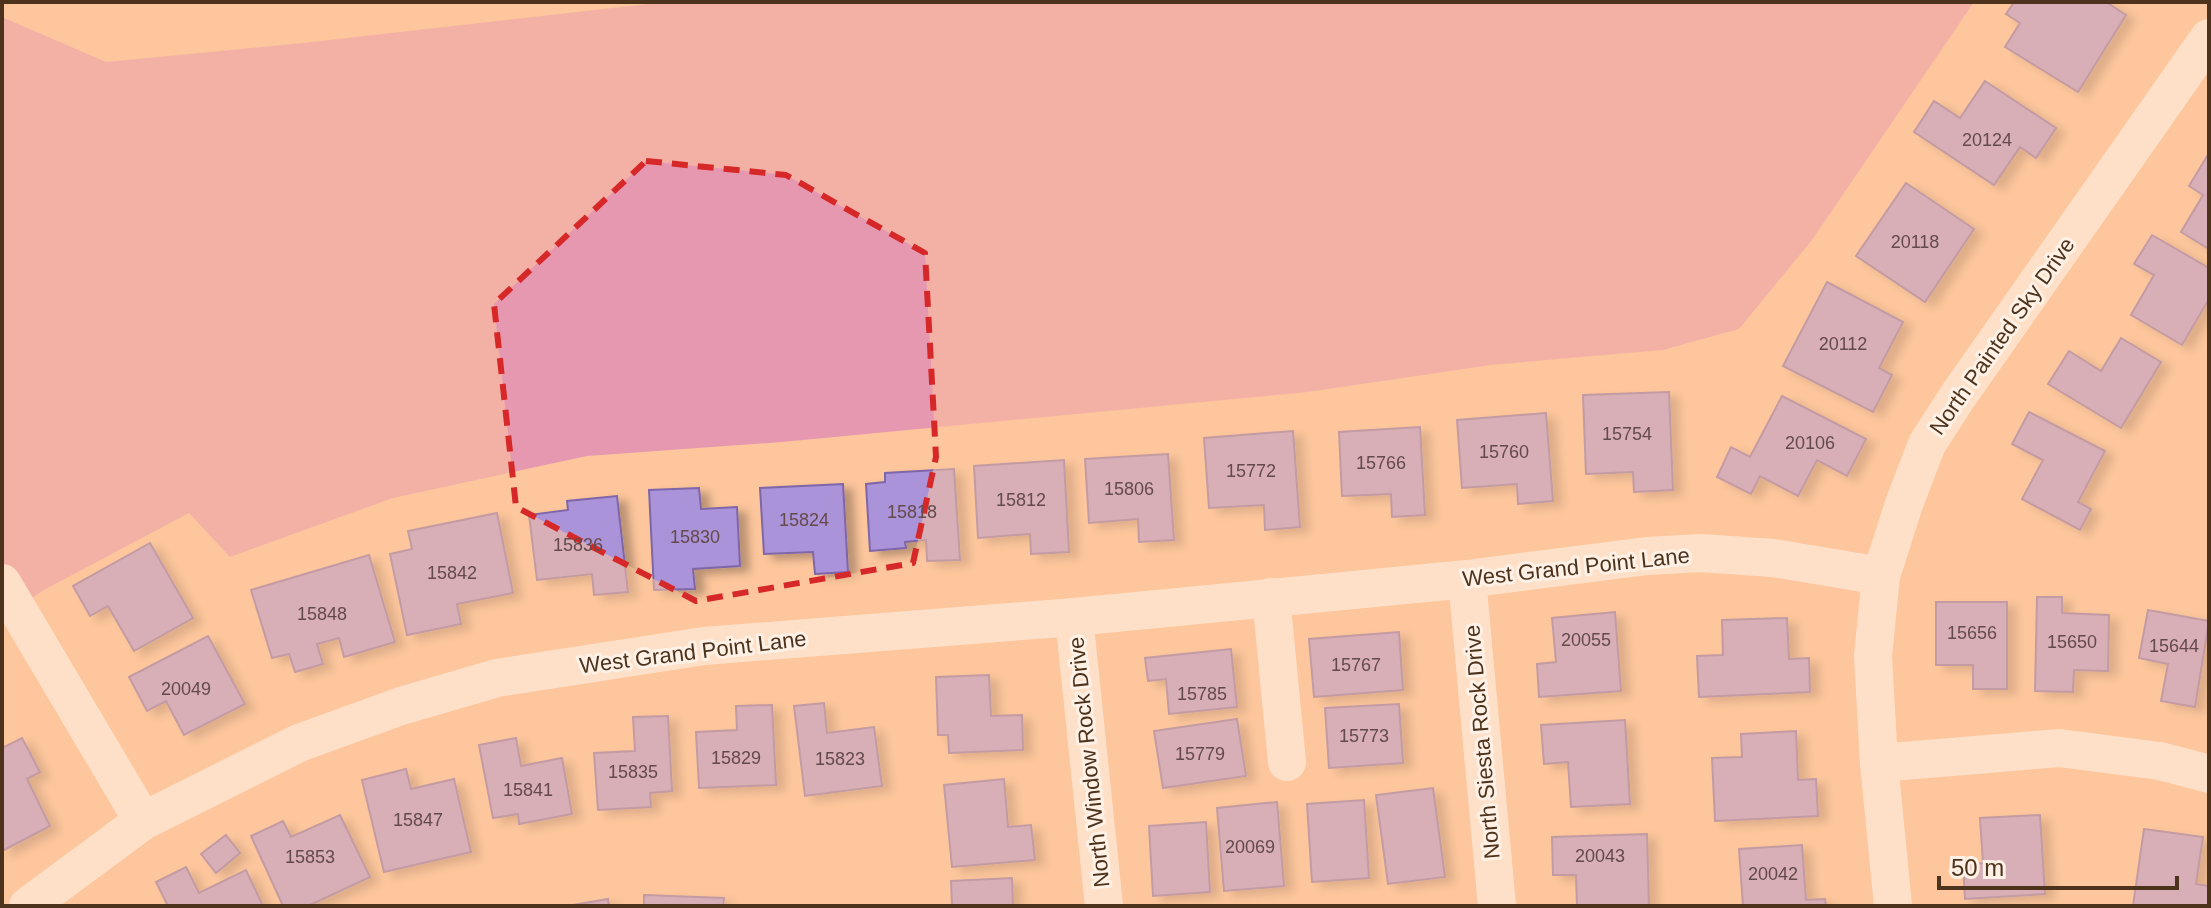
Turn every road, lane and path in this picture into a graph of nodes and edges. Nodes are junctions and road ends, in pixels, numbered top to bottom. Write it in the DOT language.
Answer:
graph roads {
  1 [pos="2209,38"];
  2 [pos="1881,576"];
  3 [pos="1467,579"];
  4 [pos="2,583"];
  5 [pos="1271,597"];
  6 [pos="1074,617"];
  7 [pos="1287,762"];
  8 [pos="1879,763"];
  9 [pos="2209,774"];
  10 [pos="143,821"];
  11 [pos="28,906"];
  12 [pos="1104,906"];
  13 [pos="1497,906"];
  14 [pos="1893,906"];
  1 -- 2 [label="street, North Painted Sky Drive"];
  2 -- 3 [label="street, West Grand Point Lane"];
  2 -- 8 [label="street, North Painted Sky Drive"];
  3 -- 5 [label="street, West Grand Point Lane"];
  3 -- 13 [label="street, North Siesta Rock Drive"];
  4 -- 10 [label="street"];
  5 -- 6 [label="street, West Grand Point Lane"];
  5 -- 7 [label="street"];
  6 -- 10 [label="street, West Grand Point Lane"];
  6 -- 12 [label="street, North Window Rock Drive"];
  8 -- 9 [label="street"];
  8 -- 14 [label="street, North Painted Sky Drive"];
  10 -- 11 [label="street, West Grand Point Lane"];
}
